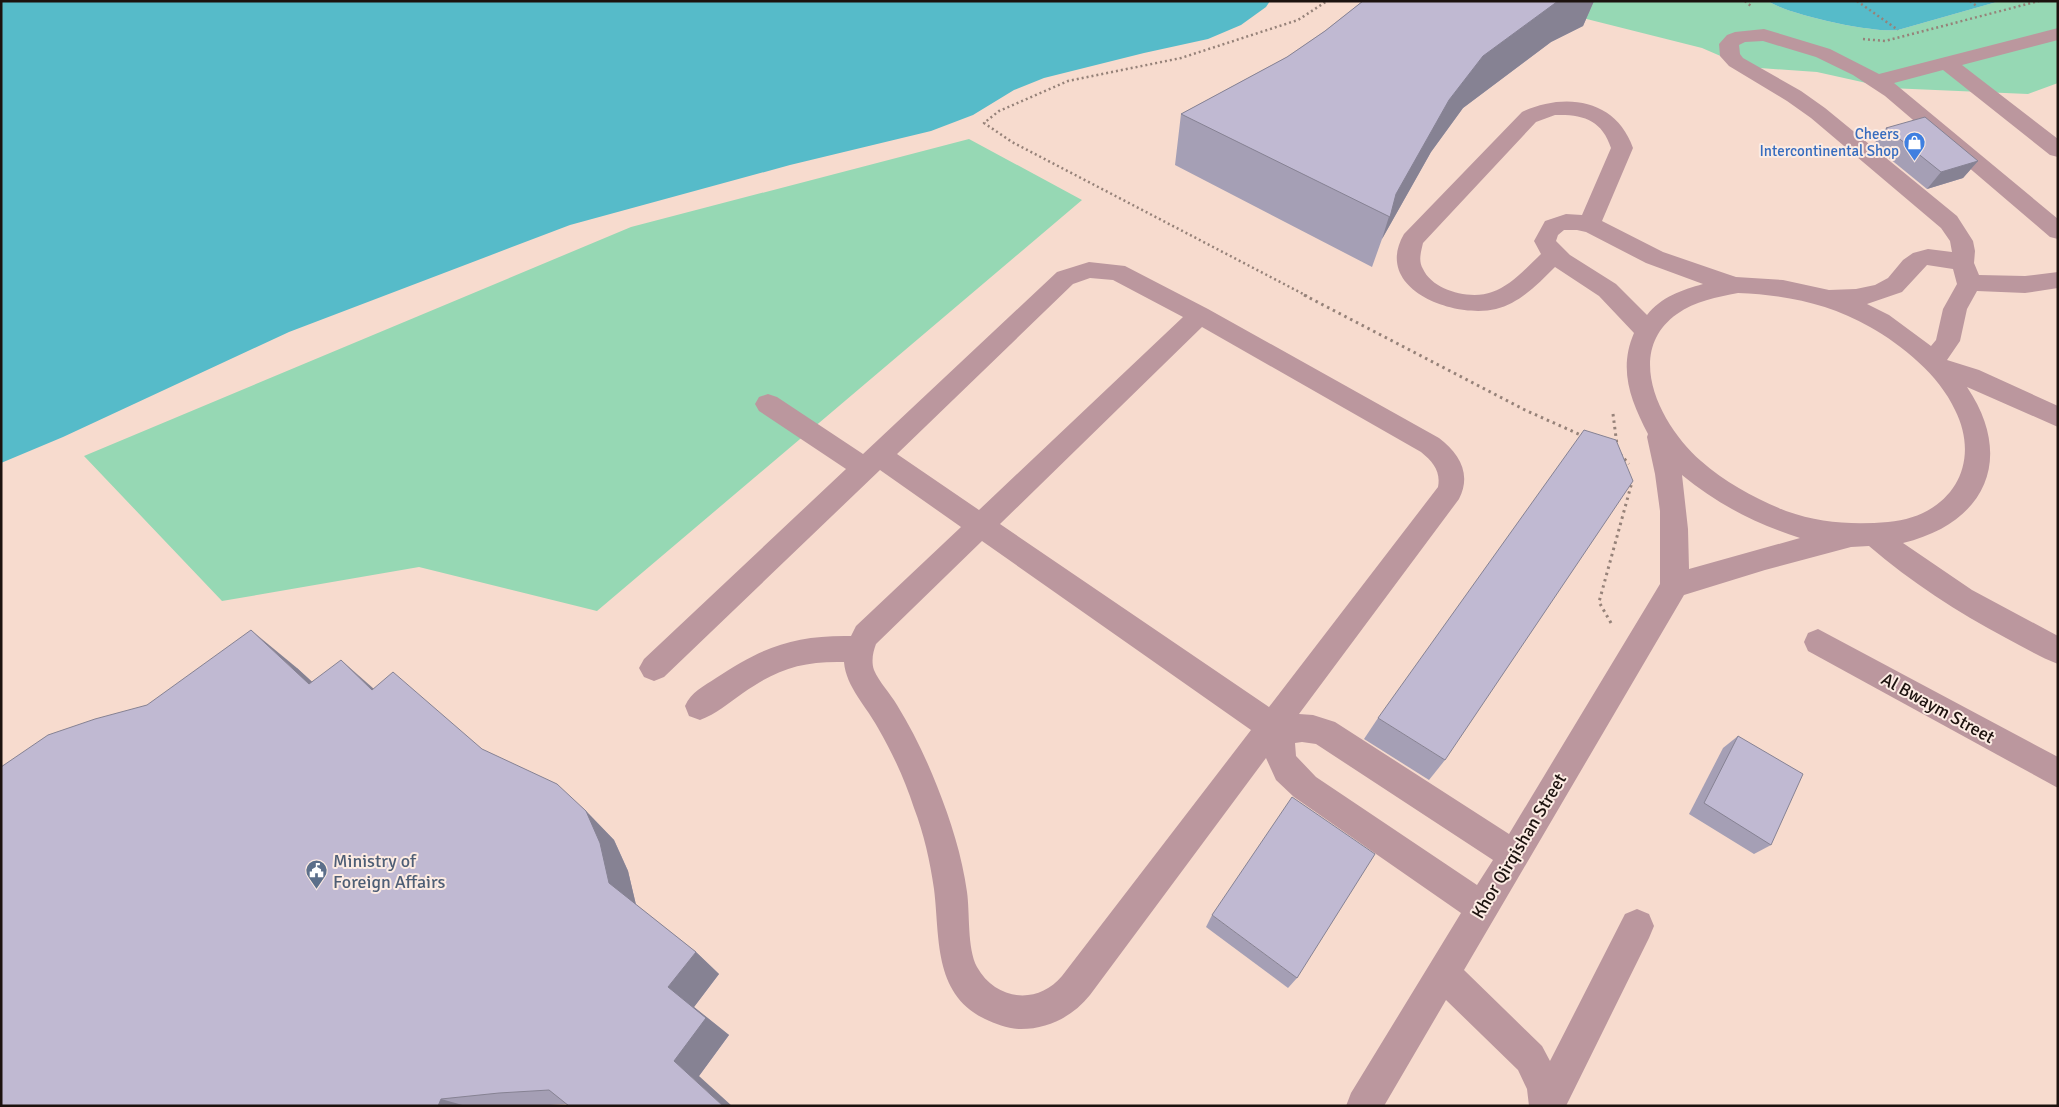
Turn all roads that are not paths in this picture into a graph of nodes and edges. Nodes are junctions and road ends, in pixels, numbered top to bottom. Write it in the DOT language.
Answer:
graph roads {
  1 [pos="2058,34"];
  2 [pos="1947,63"];
  3 [pos="1877,81"];
  4 [pos="2058,150"];
  5 [pos="1589,225"];
  6 [pos="2058,231"];
  7 [pos="1554,255"];
  8 [pos="1965,272"];
  9 [pos="2058,280"];
  10 [pos="1738,285"];
  11 [pos="1823,296"];
  12 [pos="1200,315"];
  13 [pos="1647,332"];
  14 [pos="1935,363"];
  15 [pos="768,404"];
  16 [pos="2058,417"];
  17 [pos="1659,430"];
  18 [pos="871,462"];
  19 [pos="980,526"];
  20 [pos="1865,535"];
  21 [pos="1674,586"];
  22 [pos="1818,642"];
  23 [pos="859,648"];
  24 [pos="2058,651"];
  25 [pos="654,668"];
  26 [pos="700,706"];
  27 [pos="1277,730"];
  28 [pos="2058,773"];
  29 [pos="1513,856"];
  30 [pos="1482,908"];
  31 [pos="1637,926"];
  32 [pos="1443,974"];
  33 [pos="1364,1106"];
  34 [pos="1547,1106"];
  1 -- 2 [label="street"];
  2 -- 3 [label="street"];
  2 -- 4 [label="street"];
  3 -- 6 [label="street"];
  3 -- 8 [label="street"];
  5 -- 7 [label="street"];
  5 -- 7 [label="street"];
  5 -- 10 [label="street"];
  7 -- 13 [label="street"];
  8 -- 9 [label="street"];
  8 -- 11 [label="street"];
  8 -- 14 [label="street"];
  10 -- 11 [label="street"];
  10 -- 13 [label="street"];
  11 -- 14 [label="street"];
  12 -- 18 [label="street"];
  12 -- 19 [label="street"];
  12 -- 27 [label="street"];
  13 -- 17 [label="street"];
  14 -- 16 [label="street"];
  14 -- 20 [label="street"];
  15 -- 18 [label="street"];
  17 -- 20 [label="street"];
  17 -- 21 [label="street, Khor Qirqishan Street"];
  18 -- 19 [label="street"];
  18 -- 25 [label="street"];
  19 -- 23 [label="street"];
  19 -- 27 [label="street"];
  20 -- 21 [label="street"];
  20 -- 24 [label="street"];
  21 -- 29 [label="street, Khor Qirqishan Street"];
  22 -- 28 [label="street, Al Bwaym Street"];
  23 -- 26 [label="street"];
  23 -- 27 [label="street"];
  27 -- 29 [label="street"];
  27 -- 30 [label="street"];
  29 -- 30 [label="street, Khor Qirqishan Street"];
  30 -- 32 [label="street, Khor Qirqishan Street"];
  31 -- 34 [label="street"];
  32 -- 33 [label="street, Khor Qirqishan Street"];
  32 -- 34 [label="street"];
}
